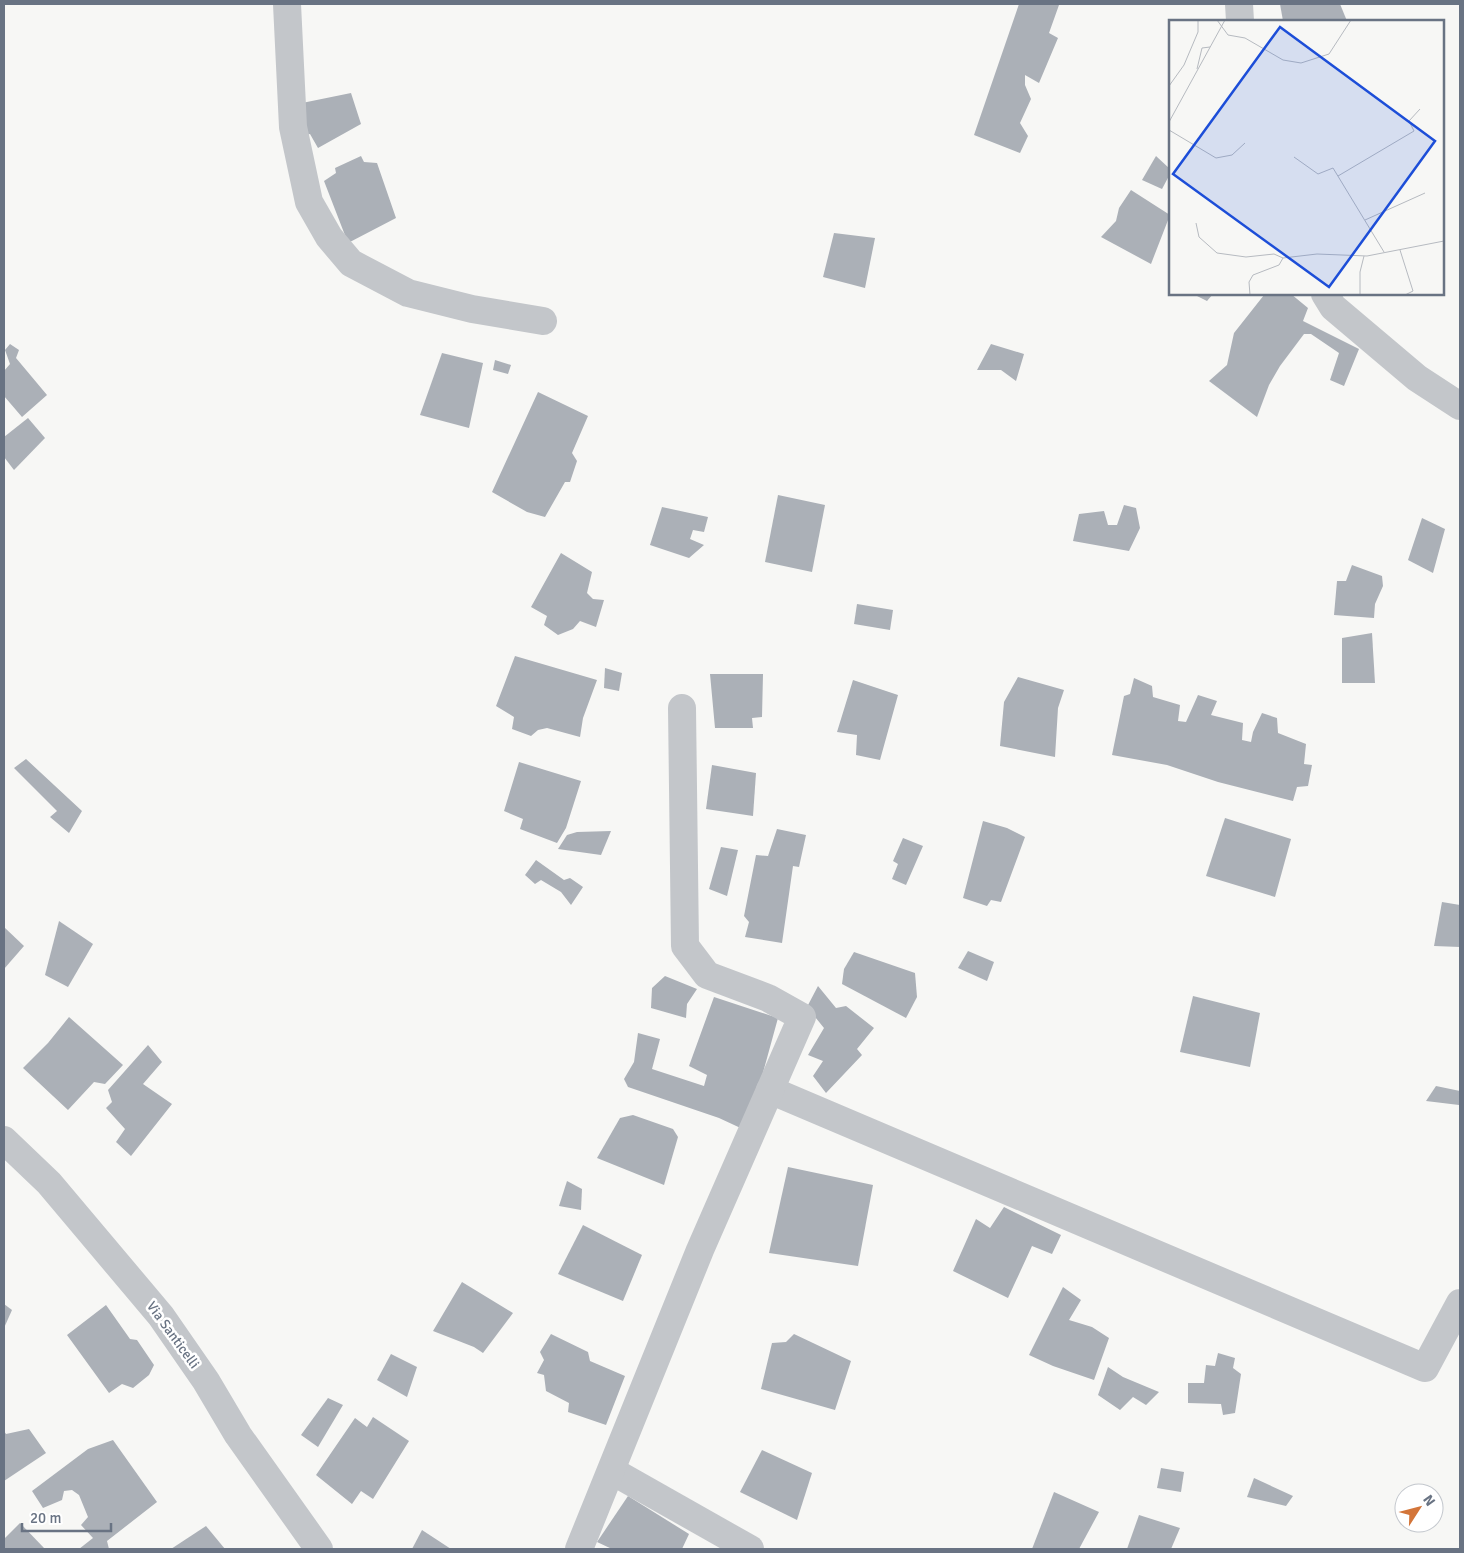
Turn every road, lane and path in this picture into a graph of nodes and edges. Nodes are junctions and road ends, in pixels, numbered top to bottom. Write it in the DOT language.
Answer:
graph roads {
  1 [pos="286,4"];
  2 [pos="1239,4"];
  3 [pos="1240,20"];
  4 [pos="1326,295"];
  5 [pos="543,321"];
  6 [pos="1460,406"];
  7 [pos="682,708"];
  8 [pos="770,1090"];
  9 [pos="4,1140"];
  10 [pos="1460,1303"];
  11 [pos="612,1470"];
  12 [pos="319,1549"];
  13 [pos="579,1549"];
  14 [pos="750,1549"];
  1 -- 5 [label="street"];
  2 -- 3 [label="street"];
  4 -- 6 [label="street"];
  7 -- 8 [label="street"];
  8 -- 10 [label="street"];
  8 -- 11 [label="street"];
  9 -- 12 [label="street, Via Santicelli"];
  11 -- 13 [label="street"];
  11 -- 14 [label="street"];
}
